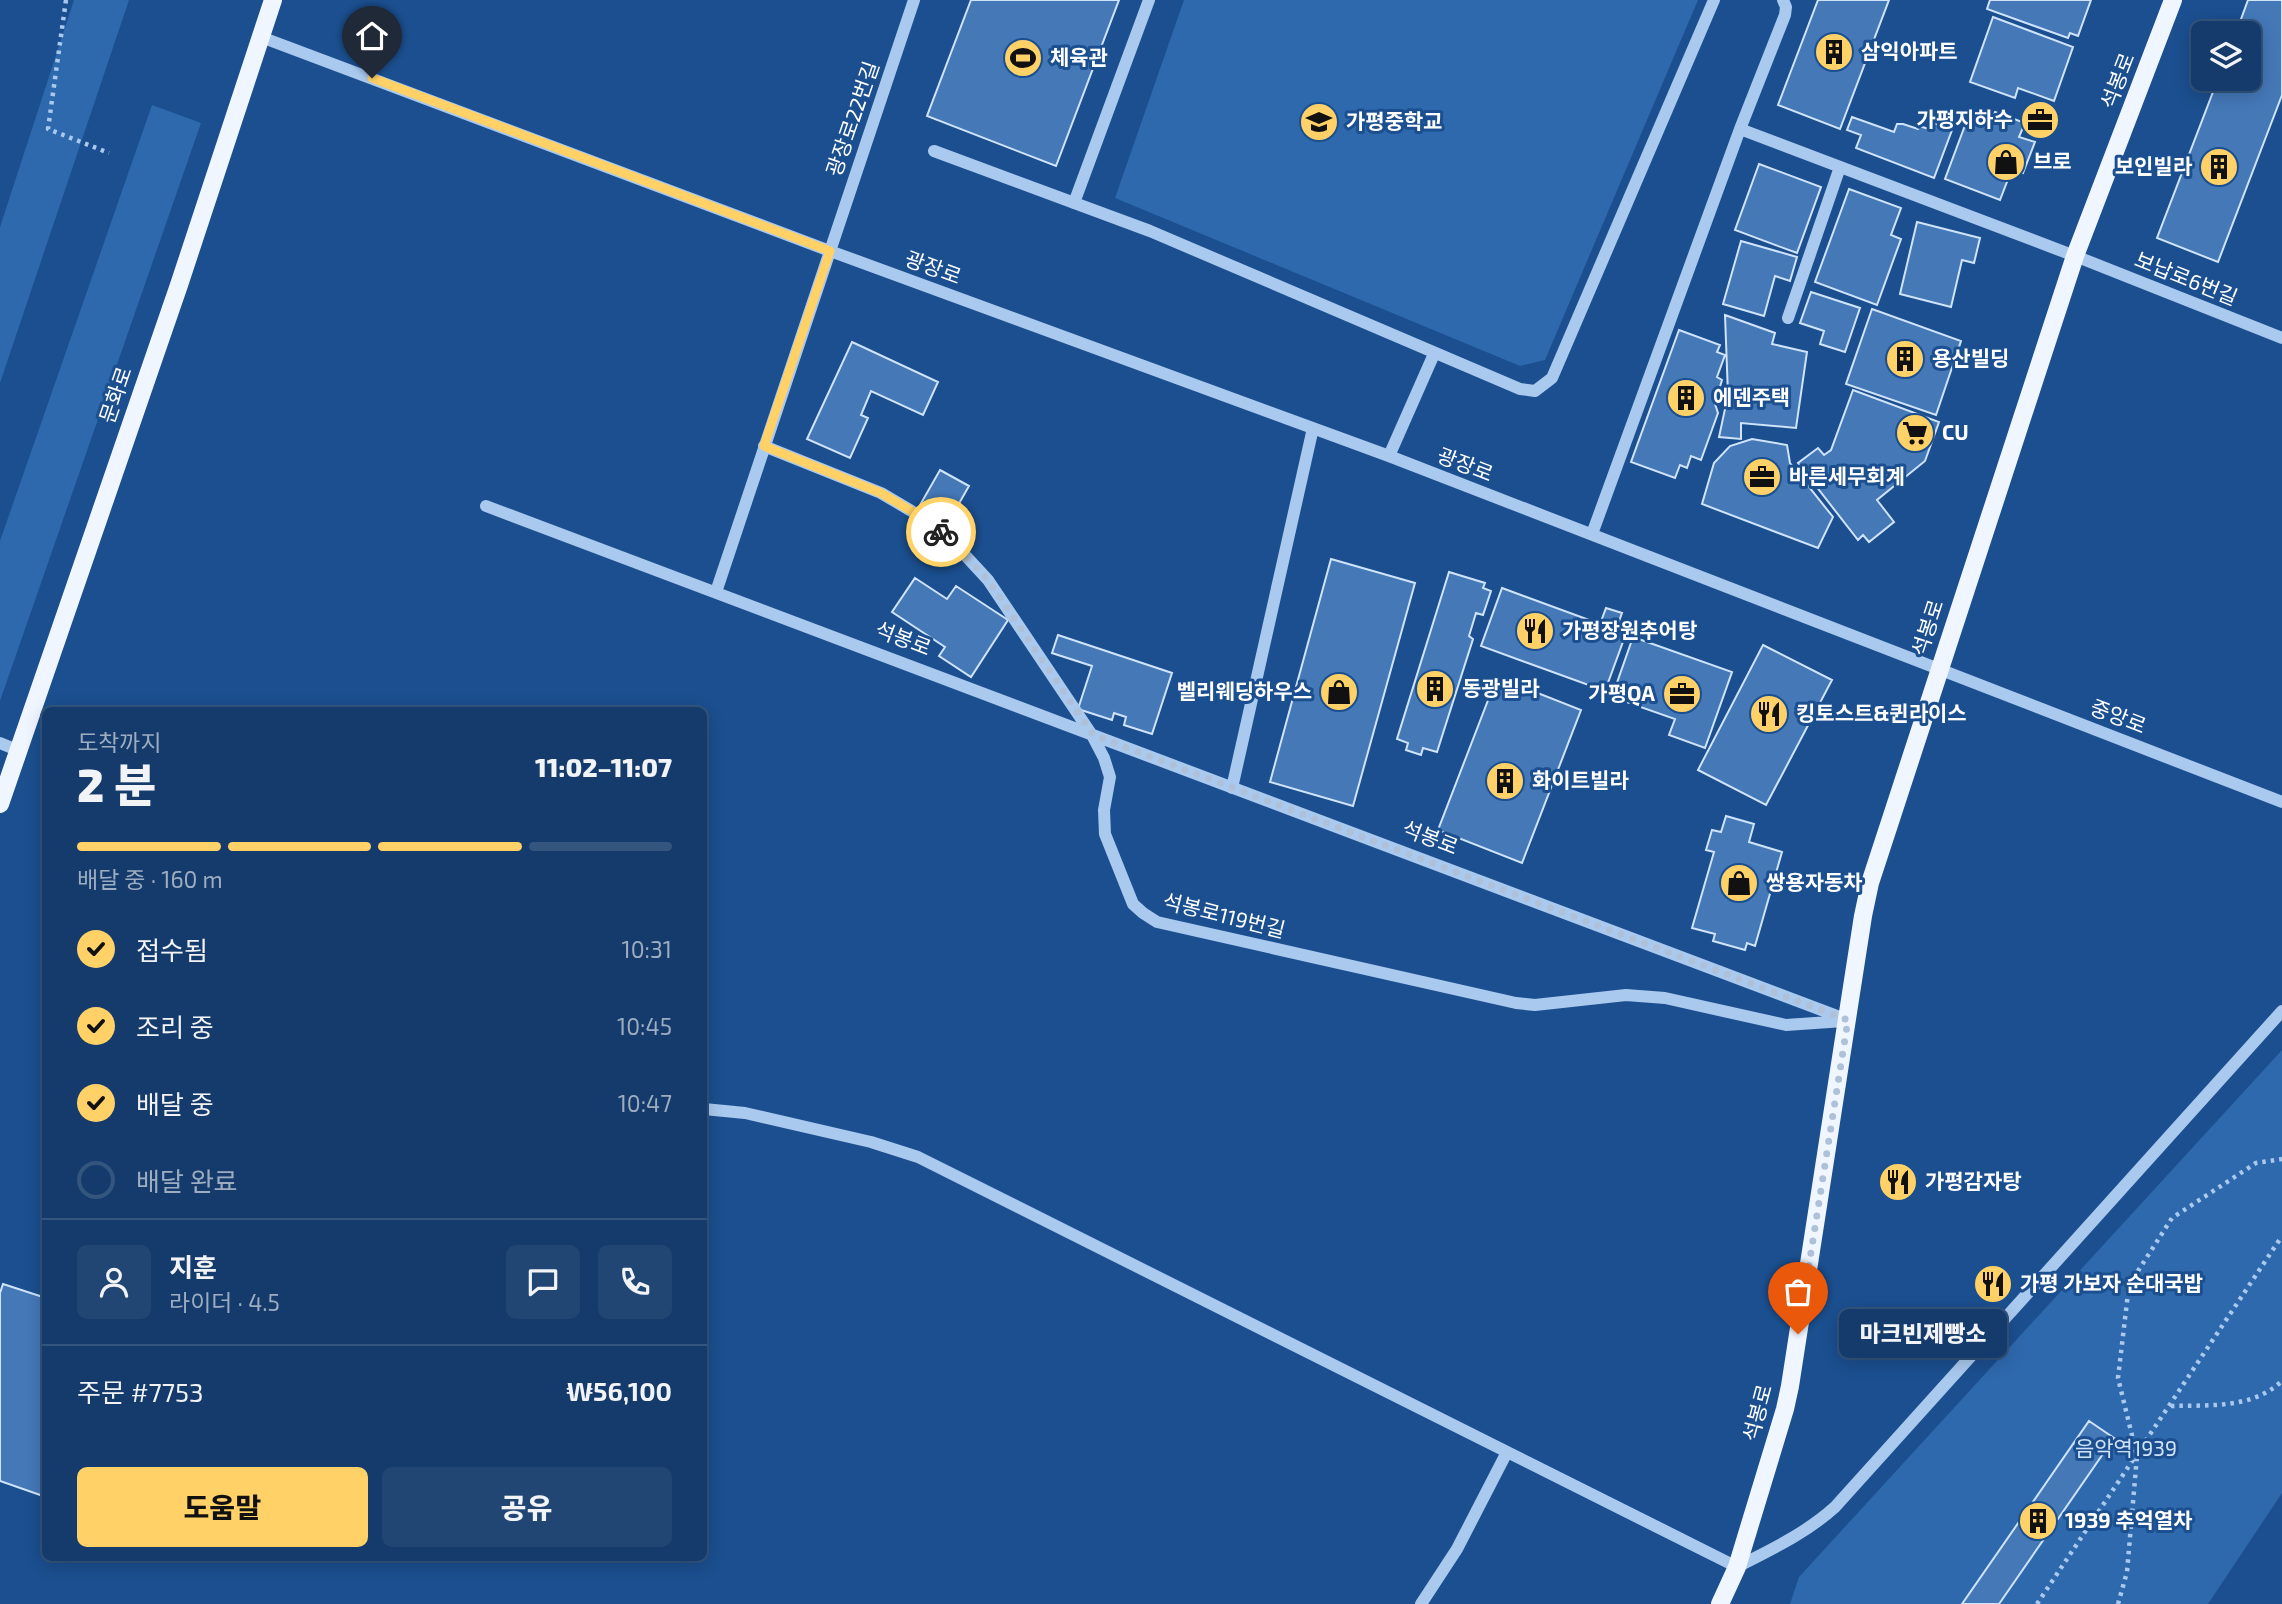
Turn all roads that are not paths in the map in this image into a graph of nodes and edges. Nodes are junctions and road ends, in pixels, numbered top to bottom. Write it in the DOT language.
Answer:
graph roads {
  1 [pos="273,0"];
  2 [pos="914,0"];
  3 [pos="1149,0"];
  4 [pos="1714,0"];
  5 [pos="1783,0"];
  6 [pos="2173,0"];
  7 [pos="261,37"];
  8 [pos="1741,129"];
  9 [pos="934,151"];
  10 [pos="1840,167"];
  11 [pos="1074,203"];
  12 [pos="830,251"];
  13 [pos="2075,256"];
  14 [pos="1788,318"];
  15 [pos="2282,338"];
  16 [pos="1434,354"];
  17 [pos="1313,428"];
  18 [pos="764,446"];
  19 [pos="1389,456"];
  20 [pos="486,506"];
  21 [pos="1592,534"];
  22 [pos="716,593"];
  23 [pos="1939,667"];
  24 [pos="1093,735"];
  25 [pos="0,743"];
  26 [pos="17,750"];
  27 [pos="1232,788"];
  28 [pos="2282,802"];
  29 [pos="0,804"];
  30 [pos="2282,1011"];
  31 [pos="1848,1020"];
  32 [pos="707,1110"];
  33 [pos="1507,1452"];
  34 [pos="1737,1567"];
  35 [pos="1421,1604"];
  36 [pos="1720,1604"];
  1 -- 7 [label="main road, 문화로"];
  2 -- 12 [label="street, 광장로22번길"];
  3 -- 11 [label="street"];
  4 -- 16 [label="street"];
  5 -- 8 [label="street"];
  6 -- 13 [label="main road, 석봉로"];
  7 -- 12 [label="street, 광장로"];
  7 -- 26 [label="main road, 문화로"];
  8 -- 10 [label="street"];
  8 -- 21 [label="street"];
  9 -- 11 [label="street"];
  10 -- 13 [label="street"];
  10 -- 14 [label="street"];
  11 -- 16 [label="street"];
  12 -- 17 [label="street, 광장로"];
  12 -- 18 [label="street"];
  13 -- 15 [label="street, 보납로6번길"];
  13 -- 23 [label="main road, 석봉로"];
  16 -- 19 [label="street"];
  17 -- 19 [label="street, 광장로"];
  17 -- 27 [label="street"];
  18 -- 22 [label="street"];
  18 -- 24 [label="street, 석봉로119번길"];
  19 -- 21 [label="street, 광장로"];
  20 -- 22 [label="street, 석봉로"];
  21 -- 23 [label="street, 광장로"];
  22 -- 24 [label="street, 석봉로"];
  23 -- 28 [label="street, 중앙로"];
  23 -- 31 [label="main road, 석봉로"];
  24 -- 27 [label="street, 석봉로"];
  24 -- 31 [label="street, 석봉로119번길"];
  25 -- 26 [label="street"];
  26 -- 29 [label="main road, 문화로"];
  27 -- 31 [label="street, 석봉로"];
  30 -- 34 [label="street"];
  31 -- 34 [label="main road, 석봉로"];
  32 -- 33 [label="street"];
  33 -- 34 [label="street"];
  33 -- 35 [label="street"];
  34 -- 36 [label="main road, 석봉로"];
}
